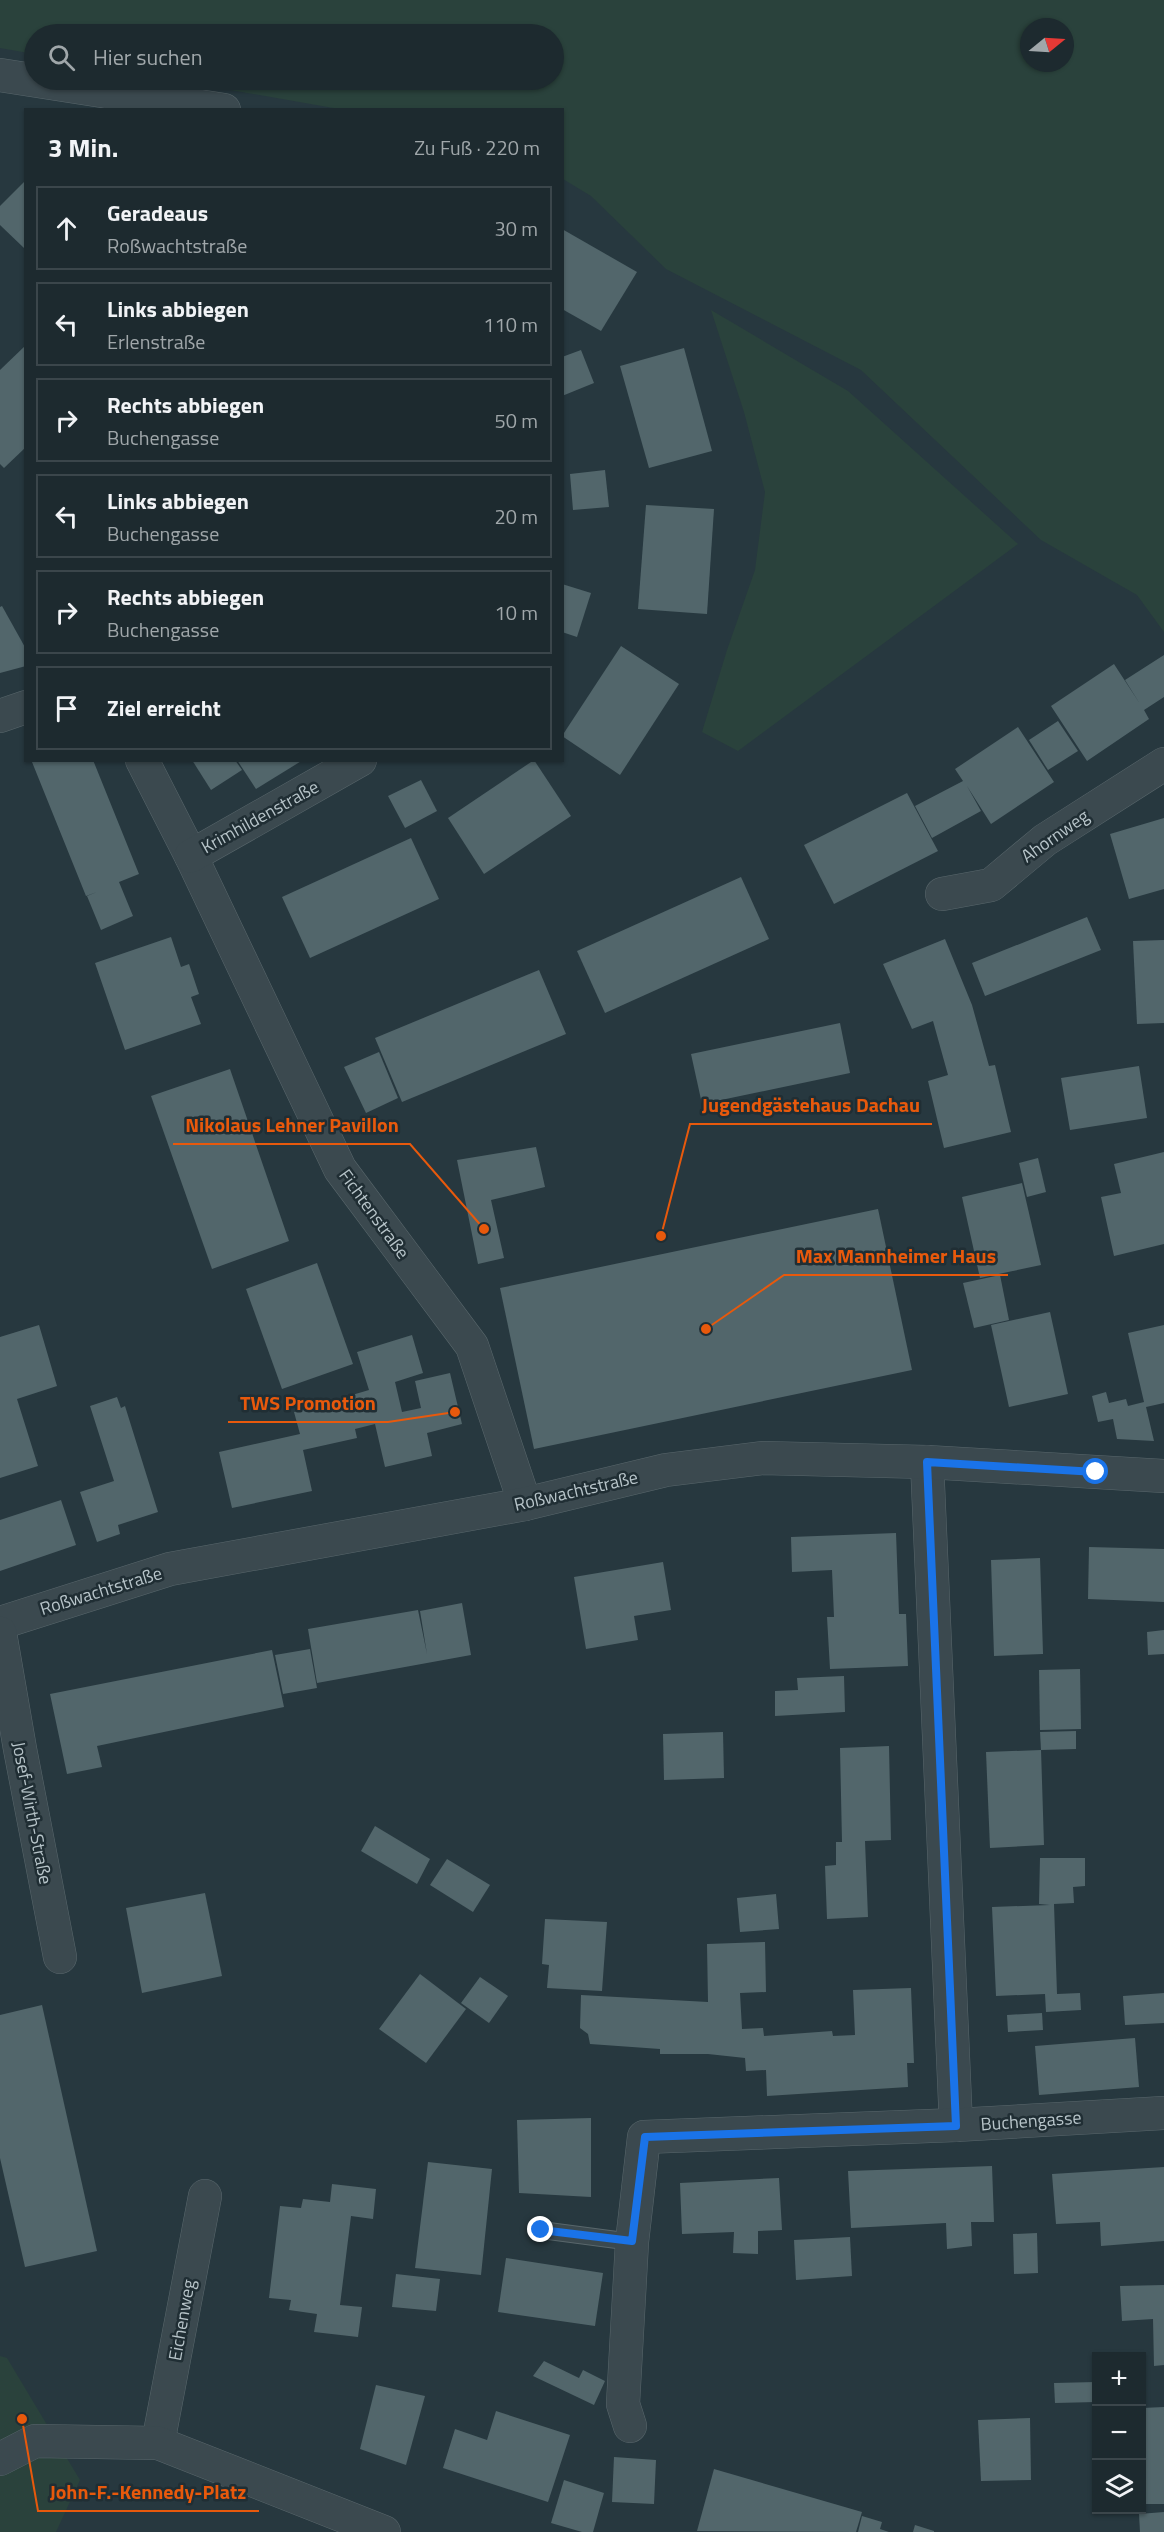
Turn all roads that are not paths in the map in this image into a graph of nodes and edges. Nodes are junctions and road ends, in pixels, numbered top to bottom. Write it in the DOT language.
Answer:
graph roads {
  1 [pos="0,75"];
  2 [pos="24,79"];
  3 [pos="96,90"];
  4 [pos="211,108"];
  5 [pos="24,708"];
  6 [pos="0,716"];
  7 [pos="143,762"];
  8 [pos="356,762"];
  9 [pos="1164,765"];
  10 [pos="191,856"];
  11 [pos="942,894"];
  12 [pos="927,1462"];
  13 [pos="1164,1476"];
  14 [pos="525,1504"];
  15 [pos="0,1623"];
  16 [pos="0,1633"];
  17 [pos="60,1957"];
  18 [pos="1164,2113"];
  19 [pos="956,2126"];
  20 [pos="205,2196"];
  21 [pos="541,2230"];
  22 [pos="632,2241"];
  23 [pos="630,2426"];
  24 [pos="158,2443"];
  25 [pos="0,2459"];
  26 [pos="384,2532"];
  1 -- 2 [label="street"];
  3 -- 4 [label="street"];
  5 -- 6 [label="street"];
  7 -- 10 [label="street, Fichtenstraße"];
  8 -- 10 [label="street, Krimhildenstraße"];
  9 -- 11 [label="street, Ahornweg"];
  10 -- 14 [label="street, Fichtenstraße"];
  12 -- 13 [label="street, Roßwachtstraße"];
  12 -- 14 [label="street, Roßwachtstraße"];
  12 -- 19 [label="street"];
  14 -- 15 [label="street, Roßwachtstraße"];
  16 -- 17 [label="street, Josef-Wirth-Straße"];
  18 -- 19 [label="street, Buchengasse"];
  19 -- 22 [label="street, Buchengasse"];
  20 -- 24 [label="street, Eichenweg"];
  21 -- 22 [label="lane"];
  22 -- 23 [label="street, Buchengasse"];
  24 -- 25 [label="street"];
  24 -- 26 [label="street"];
}
